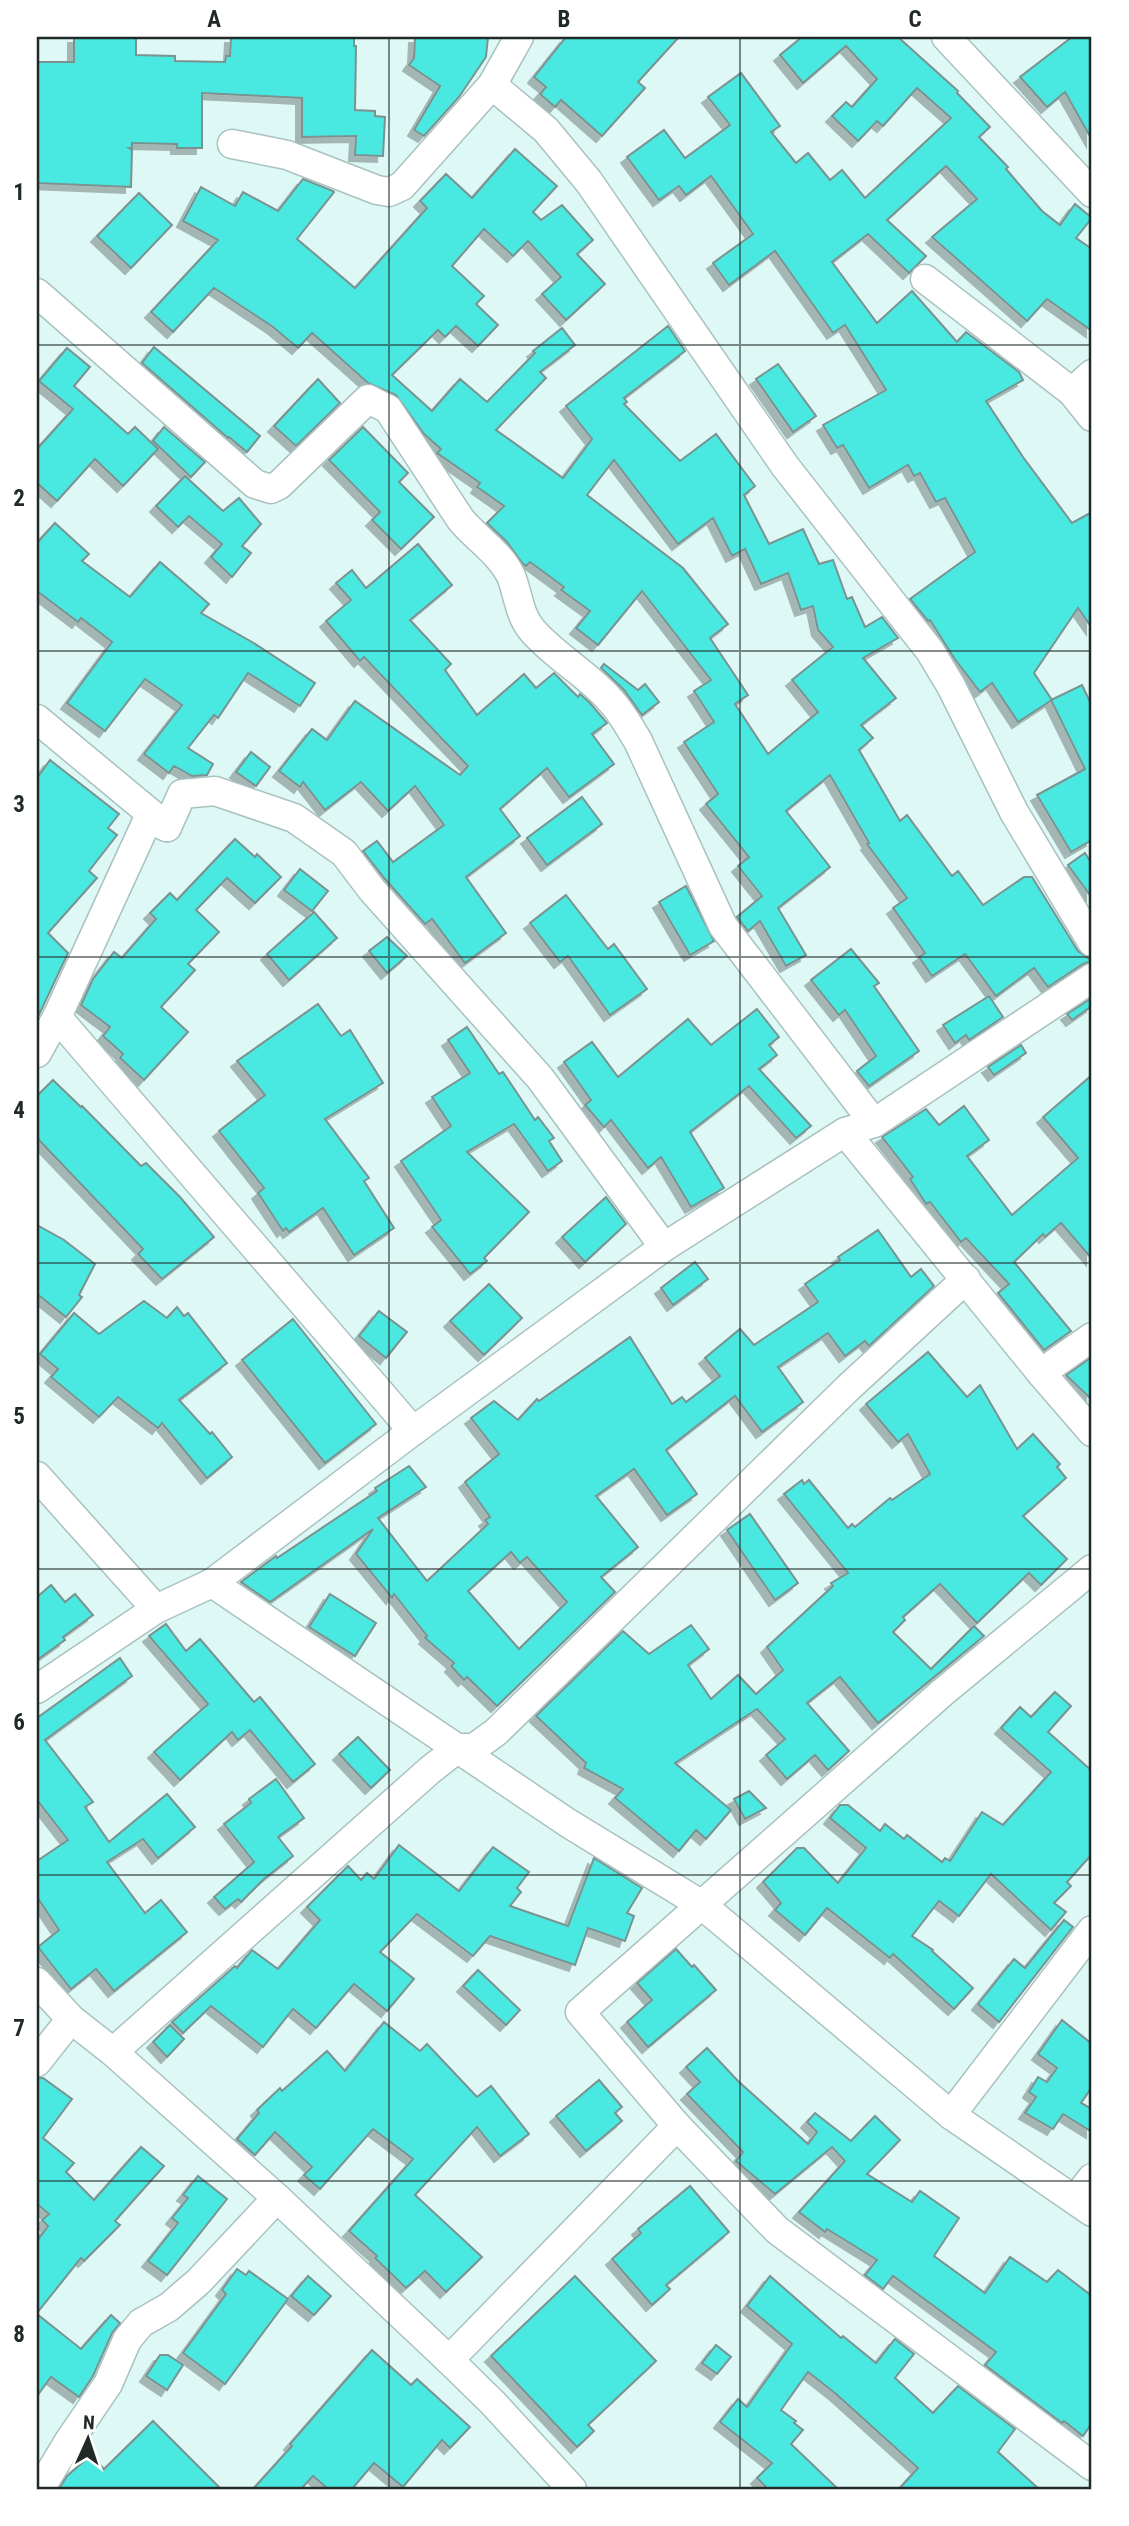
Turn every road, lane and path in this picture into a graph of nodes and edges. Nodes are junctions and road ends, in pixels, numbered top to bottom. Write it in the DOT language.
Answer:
graph roads {
  1 [pos="519,37"];
  2 [pos="946,37"];
  3 [pos="492,85"];
  4 [pos="232,144"];
  5 [pos="1092,193"];
  6 [pos="925,279"];
  7 [pos="37,293"];
  8 [pos="1082,383"];
  9 [pos="1092,417"];
  10 [pos="37,719"];
  11 [pos="167,827"];
  12 [pos="1092,942"];
  13 [pos="1092,978"];
  14 [pos="57,1017"];
  15 [pos="37,1053"];
  16 [pos="874,1123"];
  17 [pos="845,1132"];
  18 [pos="664,1247"];
  19 [pos="966,1279"];
  20 [pos="1092,1337"];
  21 [pos="1041,1373"];
  22 [pos="413,1431"];
  23 [pos="1092,1432"];
  24 [pos="37,1476"];
  25 [pos="1092,1569"];
  26 [pos="212,1583"];
  27 [pos="156,1609"];
  28 [pos="37,1689"];
  29 [pos="458,1748"];
  30 [pos="702,1905"];
  31 [pos="1092,1930"];
  32 [pos="37,1982"];
  33 [pos="71,2019"];
  34 [pos="113,2052"];
  35 [pos="37,2062"];
  36 [pos="951,2115"];
  37 [pos="677,2126"];
  38 [pos="1092,2178"];
  39 [pos="277,2198"];
  40 [pos="1084,2206"];
  41 [pos="449,2360"];
  42 [pos="1092,2466"];
  43 [pos="40,2489"];
  44 [pos="572,2489"];
  1 -- 3 [label="street"];
  2 -- 5 [label="street"];
  3 -- 4 [label="street"];
  3 -- 12 [label="street"];
  6 -- 8 [label="street"];
  7 -- 16 [label="street"];
  8 -- 9 [label="street"];
  10 -- 11 [label="street"];
  11 -- 14 [label="street"];
  11 -- 18 [label="street"];
  13 -- 16 [label="street"];
  14 -- 15 [label="street"];
  14 -- 22 [label="street"];
  16 -- 17 [label="street"];
  17 -- 18 [label="street"];
  17 -- 19 [label="street"];
  18 -- 22 [label="street"];
  19 -- 21 [label="street"];
  19 -- 29 [label="street"];
  20 -- 21 [label="street"];
  21 -- 23 [label="street"];
  22 -- 26 [label="street"];
  24 -- 27 [label="street"];
  25 -- 30 [label="street"];
  26 -- 27 [label="street"];
  26 -- 29 [label="street"];
  27 -- 28 [label="street"];
  29 -- 30 [label="street"];
  29 -- 34 [label="street"];
  30 -- 36 [label="street"];
  30 -- 37 [label="street"];
  31 -- 36 [label="street"];
  32 -- 33 [label="street"];
  33 -- 34 [label="street"];
  33 -- 35 [label="street"];
  34 -- 39 [label="street"];
  36 -- 40 [label="street"];
  37 -- 41 [label="street"];
  37 -- 42 [label="street"];
  38 -- 40 [label="street"];
  39 -- 41 [label="street"];
  39 -- 43 [label="street"];
  41 -- 44 [label="street"];
}
